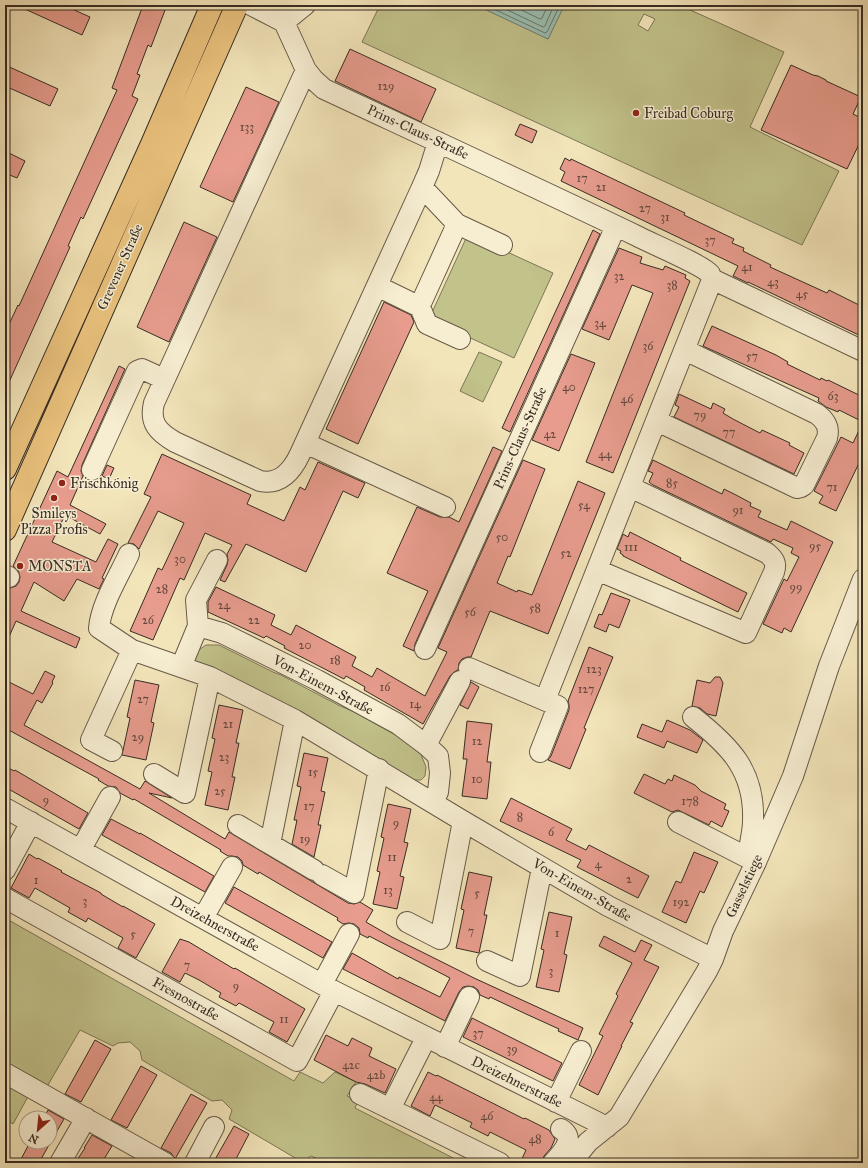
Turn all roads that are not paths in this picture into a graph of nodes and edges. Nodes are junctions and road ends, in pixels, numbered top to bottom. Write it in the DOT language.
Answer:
graph roads {
  1 [pos="212,5"];
  2 [pos="237,5"];
  3 [pos="251,5"];
  4 [pos="305,5"];
  5 [pos="284,22"];
  6 [pos="306,70"];
  7 [pos="438,142"];
  8 [pos="422,187"];
  9 [pos="457,224"];
  10 [pos="616,226"];
  11 [pos="502,245"];
  12 [pos="712,279"];
  13 [pos="377,286"];
  14 [pos="422,302"];
  15 [pos="456,336"];
  16 [pos="685,350"];
  17 [pos="863,351"];
  18 [pos="164,379"];
  19 [pos="656,421"];
  20 [pos="305,443"];
  21 [pos="5,469"];
  22 [pos="92,470"];
  23 [pos="630,487"];
  24 [pos="445,507"];
  25 [pos="5,530"];
  26 [pos="129,554"];
  27 [pos="217,560"];
  28 [pos="597,570"];
  29 [pos="863,579"];
  30 [pos="198,626"];
  31 [pos="425,649"];
  32 [pos="132,650"];
  33 [pos="181,668"];
  34 [pos="210,677"];
  35 [pos="545,700"];
  36 [pos="693,717"];
  37 [pos="296,720"];
  38 [pos="426,745"];
  39 [pos="112,751"];
  40 [pos="540,752"];
  41 [pos="379,769"];
  42 [pos="154,774"];
  43 [pos="110,797"];
  44 [pos="432,802"];
  45 [pos="5,808"];
  46 [pos="463,821"];
  47 [pos="31,822"];
  48 [pos="678,822"];
  49 [pos="238,825"];
  50 [pos="270,844"];
  51 [pos="81,849"];
  52 [pos="756,862"];
  53 [pos="232,867"];
  54 [pos="542,868"];
  55 [pos="5,870"];
  56 [pos="5,898"];
  57 [pos="203,918"];
  58 [pos="406,922"];
  59 [pos="349,934"];
  60 [pos="713,959"];
  61 [pos="487,961"];
  62 [pos="328,987"];
  63 [pos="469,997"];
  64 [pos="426,1038"];
  65 [pos="445,1047"];
  66 [pos="581,1050"];
  67 [pos="5,1073"];
  68 [pos="360,1094"];
  69 [pos="556,1102"];
  70 [pos="390,1109"];
  71 [pos="86,1118"];
  72 [pos="214,1126"];
  73 [pos="607,1127"];
  74 [pos="561,1129"];
  75 [pos="60,1163"];
  76 [pos="165,1163"];
  77 [pos="195,1163"];
  78 [pos="500,1163"];
  79 [pos="554,1163"];
  80 [pos="571,1163"];
  1 -- 21 [label="main road, Grevener Straße"];
  2 -- 25 [label="main road, Grevener Straße"];
  3 -- 5 [label="street"];
  4 -- 5 [label="street"];
  5 -- 6 [label="street, Prins-Claus-Straße"];
  6 -- 7 [label="street, Prins-Claus-Straße"];
  6 -- 18 [label="street"];
  7 -- 8 [label="street"];
  7 -- 10 [label="street, Prins-Claus-Straße"];
  8 -- 9 [label="street"];
  8 -- 13 [label="street"];
  9 -- 11 [label="street"];
  9 -- 14 [label="street"];
  10 -- 12 [label="street, Prins-Claus-Straße"];
  10 -- 31 [label="street, Prins-Claus-Straße"];
  12 -- 16 [label="street"];
  12 -- 17 [label="street, Prins-Claus-Straße"];
  13 -- 15 [label="street"];
  13 -- 20 [label="street"];
  16 -- 19 [label="street"];
  16 -- 19 [label="street"];
  18 -- 20 [label="street"];
  18 -- 22 [label="street"];
  19 -- 23 [label="street"];
  20 -- 24 [label="street"];
  23 -- 28 [label="street"];
  23 -- 28 [label="street"];
  26 -- 32 [label="street, Von-Einem-Straße"];
  27 -- 30 [label="street"];
  28 -- 35 [label="street"];
  29 -- 52 [label="street, Gasselstiege"];
  30 -- 33 [label="street"];
  30 -- 38 [label="street, Von-Einem-Straße"];
  32 -- 33 [label="street, Von-Einem-Straße"];
  32 -- 39 [label="street"];
  33 -- 34 [label="street, Von-Einem-Straße"];
  34 -- 37 [label="street, Von-Einem-Straße"];
  34 -- 42 [label="street"];
  35 -- 38 [label="street"];
  35 -- 40 [label="street"];
  36 -- 52 [label="street"];
  37 -- 41 [label="street, Von-Einem-Straße"];
  37 -- 50 [label="street"];
  38 -- 44 [label="street, Von-Einem-Straße"];
  41 -- 44 [label="street, Von-Einem-Straße"];
  41 -- 50 [label="street"];
  43 -- 51 [label="street"];
  44 -- 46 [label="street, Von-Einem-Straße"];
  45 -- 47 [label="street, Dreizehnerstraße"];
  46 -- 54 [label="street, Von-Einem-Straße"];
  46 -- 58 [label="street"];
  47 -- 51 [label="street, Dreizehnerstraße"];
  47 -- 55 [label="street"];
  48 -- 52 [label="street"];
  49 -- 50 [label="street"];
  51 -- 57 [label="street, Dreizehnerstraße"];
  52 -- 60 [label="street, Gasselstiege"];
  53 -- 57 [label="street"];
  54 -- 60 [label="street, Von-Einem-Straße"];
  54 -- 61 [label="street"];
  56 -- 62 [label="street, Fresnostraße"];
  57 -- 62 [label="street, Dreizehnerstraße"];
  59 -- 62 [label="street"];
  60 -- 73 [label="street, Gasselstiege"];
  62 -- 64 [label="street, Dreizehnerstraße"];
  63 -- 65 [label="street"];
  64 -- 65 [label="street, Dreizehnerstraße"];
  64 -- 70 [label="street"];
  65 -- 69 [label="street, Dreizehnerstraße"];
  66 -- 69 [label="street"];
  67 -- 71 [label="street"];
  68 -- 70 [label="street"];
  69 -- 73 [label="street, Dreizehnerstraße"];
  70 -- 78 [label="street"];
  71 -- 75 [label="street"];
  71 -- 76 [label="street"];
  72 -- 77 [label="street"];
  73 -- 80 [label="street, Gasselstiege"];
  74 -- 79 [label="street, Dreizehnerstraße"];
}
